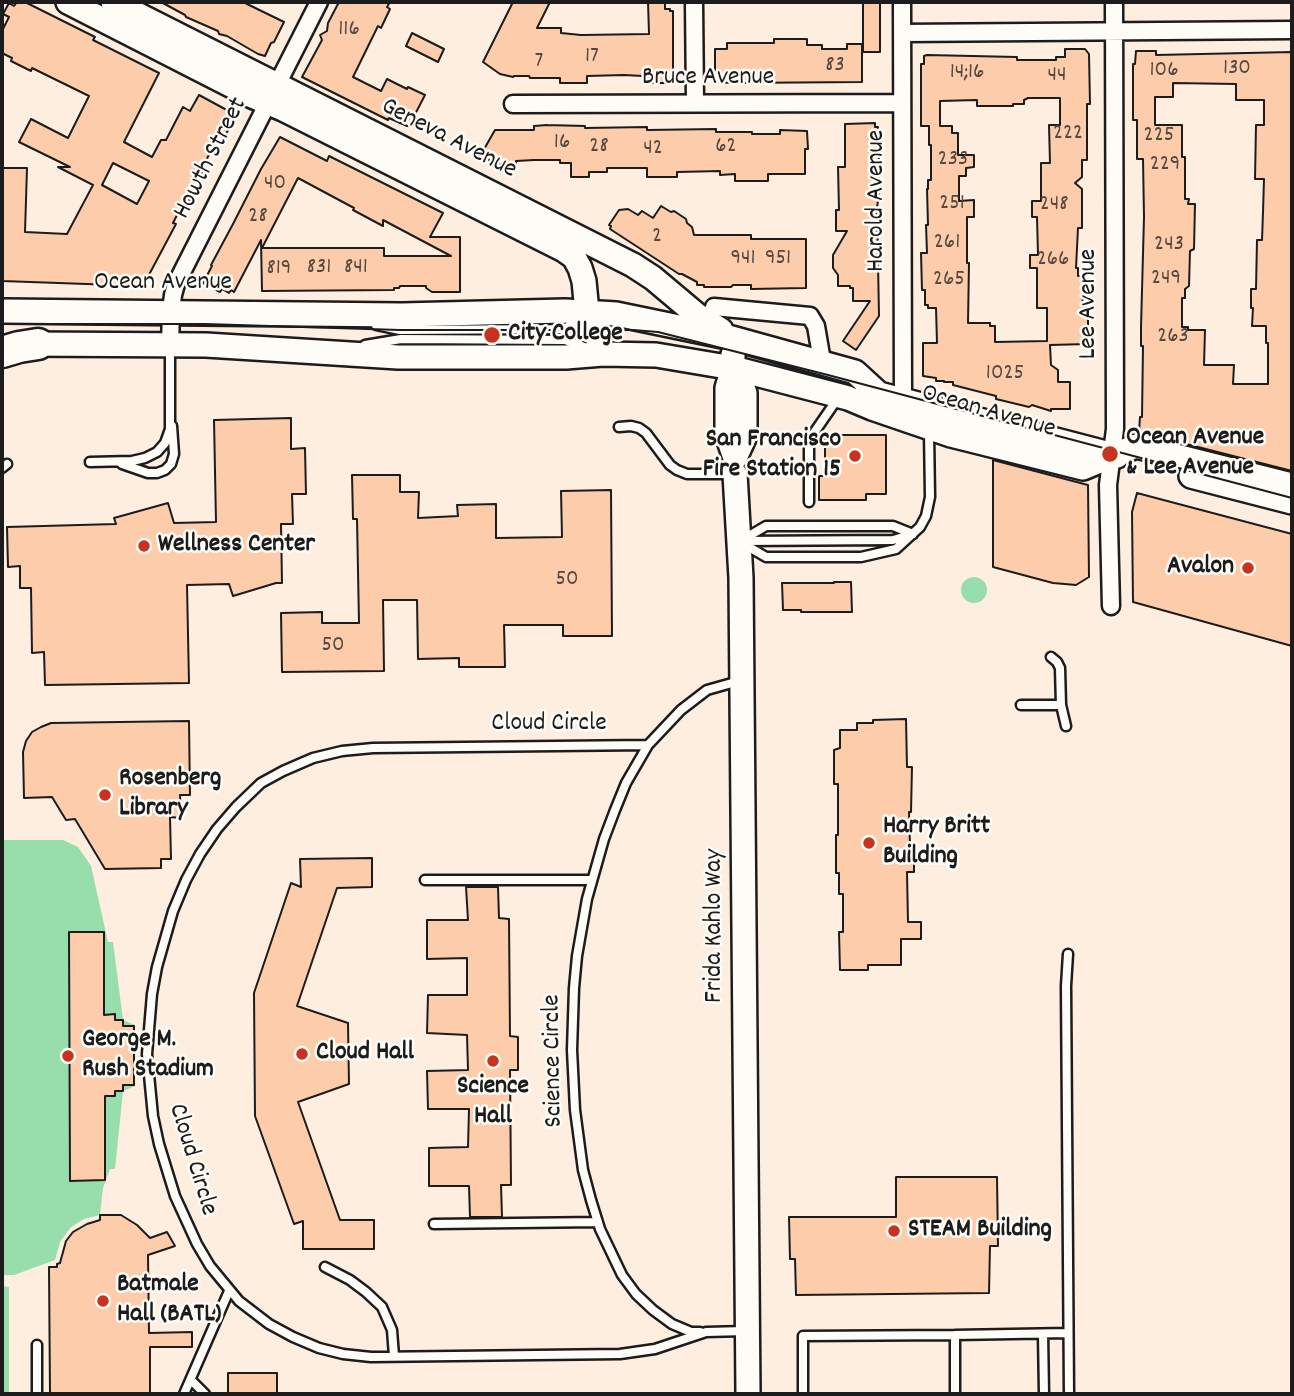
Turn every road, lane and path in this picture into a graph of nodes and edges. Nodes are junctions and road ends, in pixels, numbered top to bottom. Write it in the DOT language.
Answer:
graph roads {
  1 [pos="68,2"];
  2 [pos="113,2"];
  3 [pos="319,2"];
  4 [pos="694,2"];
  5 [pos="902,2"];
  6 [pos="1114,2"];
  7 [pos="97,8"];
  8 [pos="1292,30"];
  9 [pos="1114,31"];
  10 [pos="902,33"];
  11 [pos="272,94"];
  12 [pos="695,103"];
  13 [pos="902,103"];
  14 [pos="513,104"];
  15 [pos="714,307"];
  16 [pos="747,310"];
  17 [pos="2,311"];
  18 [pos="171,311"];
  19 [pos="587,312"];
  20 [pos="38,344"];
  21 [pos="2,345"];
  22 [pos="170,345"];
  23 [pos="2,352"];
  24 [pos="603,354"];
  25 [pos="733,354"];
  26 [pos="821,361"];
  27 [pos="879,394"];
  28 [pos="844,397"];
  29 [pos="903,401"];
  30 [pos="171,413"];
  31 [pos="927,426"];
  32 [pos="620,427"];
  33 [pos="1112,455"];
  34 [pos="90,461"];
  35 [pos="116,461"];
  36 [pos="735,466"];
  37 [pos="1292,485"];
  38 [pos="809,502"];
  39 [pos="1292,502"];
  40 [pos="913,534"];
  41 [pos="739,541"];
  42 [pos="1111,606"];
  43 [pos="1051,657"];
  44 [pos="742,680"];
  45 [pos="1021,705"];
  46 [pos="1061,705"];
  47 [pos="1066,726"];
  48 [pos="648,745"];
  49 [pos="425,880"];
  50 [pos="592,880"];
  51 [pos="1068,954"];
  52 [pos="598,1222"];
  53 [pos="434,1224"];
  54 [pos="325,1267"];
  55 [pos="229,1291"];
  56 [pos="747,1331"];
  57 [pos="706,1332"];
  58 [pos="1068,1333"];
  59 [pos="1043,1334"];
  60 [pos="955,1335"];
  61 [pos="37,1345"];
  62 [pos="394,1356"];
  63 [pos="191,1380"];
  64 [pos="37,1394"];
  65 [pos="184,1394"];
  66 [pos="205,1394"];
  67 [pos="747,1394"];
  68 [pos="803,1394"];
  69 [pos="955,1394"];
  70 [pos="1044,1394"];
  71 [pos="1069,1394"];
  1 -- 7 [label="main road, Geneva Avenue"];
  2 -- 11 [label="main road, Geneva Avenue"];
  3 -- 11 [label="street, Howth Street"];
  4 -- 12 [label="street"];
  5 -- 10 [label="street, Harold Avenue"];
  6 -- 9 [label="street, Lee Avenue"];
  7 -- 11 [label="main road, Geneva Avenue"];
  8 -- 9 [label="street"];
  9 -- 10 [label="street"];
  9 -- 33 [label="street, Lee Avenue"];
  10 -- 13 [label="street, Harold Avenue"];
  11 -- 18 [label="street, Howth Street"];
  11 -- 19 [label="main road, Geneva Avenue"];
  11 -- 25 [label="main road, Geneva Avenue"];
  12 -- 13 [label="street, Bruce Avenue"];
  12 -- 14 [label="street, Bruce Avenue"];
  13 -- 29 [label="street, Harold Avenue"];
  15 -- 16 [label="street"];
  16 -- 25 [label="street"];
  16 -- 26 [label="street"];
  17 -- 18 [label="main road, Ocean Avenue"];
  18 -- 19 [label="main road, Ocean Avenue"];
  18 -- 22 [label="street, Howth Street"];
  19 -- 24 [label="main road, Geneva Avenue"];
  19 -- 25 [label="main road, Ocean Avenue"];
  20 -- 21 [label="main road, Ocean Avenue"];
  20 -- 22 [label="main road, Ocean Avenue"];
  20 -- 23 [label="highway"];
  22 -- 24 [label="main road, Ocean Avenue"];
  22 -- 30 [label="lane"];
  24 -- 25 [label="main road, Ocean Avenue"];
  25 -- 26 [label="main road, Ocean Avenue"];
  25 -- 28 [label="main road, Ocean Avenue"];
  25 -- 36 [label="main road, Frida Kahlo Way"];
  26 -- 27 [label="main road, Ocean Avenue"];
  27 -- 28 [label="main road, Ocean Avenue"];
  27 -- 29 [label="main road, Ocean Avenue"];
  28 -- 31 [label="main road, Ocean Avenue"];
  28 -- 38 [label="lane"];
  29 -- 33 [label="main road, Ocean Avenue"];
  30 -- 35 [label="lane"];
  30 -- 35 [label="lane"];
  31 -- 33 [label="main road, Ocean Avenue"];
  31 -- 40 [label="lane"];
  32 -- 36 [label="lane"];
  33 -- 37 [label="main road, Ocean Avenue"];
  33 -- 39 [label="main road, Ocean Avenue"];
  33 -- 42 [label="street, Lee Avenue"];
  34 -- 35 [label="lane"];
  36 -- 41 [label="main road, Frida Kahlo Way"];
  40 -- 41 [label="lane"];
  40 -- 41 [label="lane"];
  40 -- 41 [label="lane"];
  41 -- 44 [label="main road, Frida Kahlo Way"];
  43 -- 46 [label="lane"];
  44 -- 48 [label="lane"];
  44 -- 56 [label="main road, Frida Kahlo Way"];
  45 -- 46 [label="lane"];
  46 -- 47 [label="lane"];
  48 -- 50 [label="lane, Science Circle"];
  48 -- 55 [label="lane, Cloud Circle"];
  49 -- 50 [label="lane"];
  50 -- 52 [label="lane, Science Circle"];
  51 -- 58 [label="lane"];
  52 -- 53 [label="lane"];
  52 -- 57 [label="lane, Science Circle"];
  54 -- 62 [label="lane"];
  55 -- 62 [label="lane, Cloud Circle"];
  55 -- 63 [label="lane"];
  56 -- 57 [label="lane, Cloud Circle"];
  56 -- 67 [label="main road, Frida Kahlo Way"];
  57 -- 62 [label="lane, Cloud Circle"];
  58 -- 59 [label="lane"];
  58 -- 71 [label="lane"];
  59 -- 60 [label="lane"];
  59 -- 70 [label="lane"];
  60 -- 68 [label="lane"];
  60 -- 69 [label="lane"];
  61 -- 64 [label="lane"];
  63 -- 65 [label="lane"];
  63 -- 66 [label="lane"];
}
